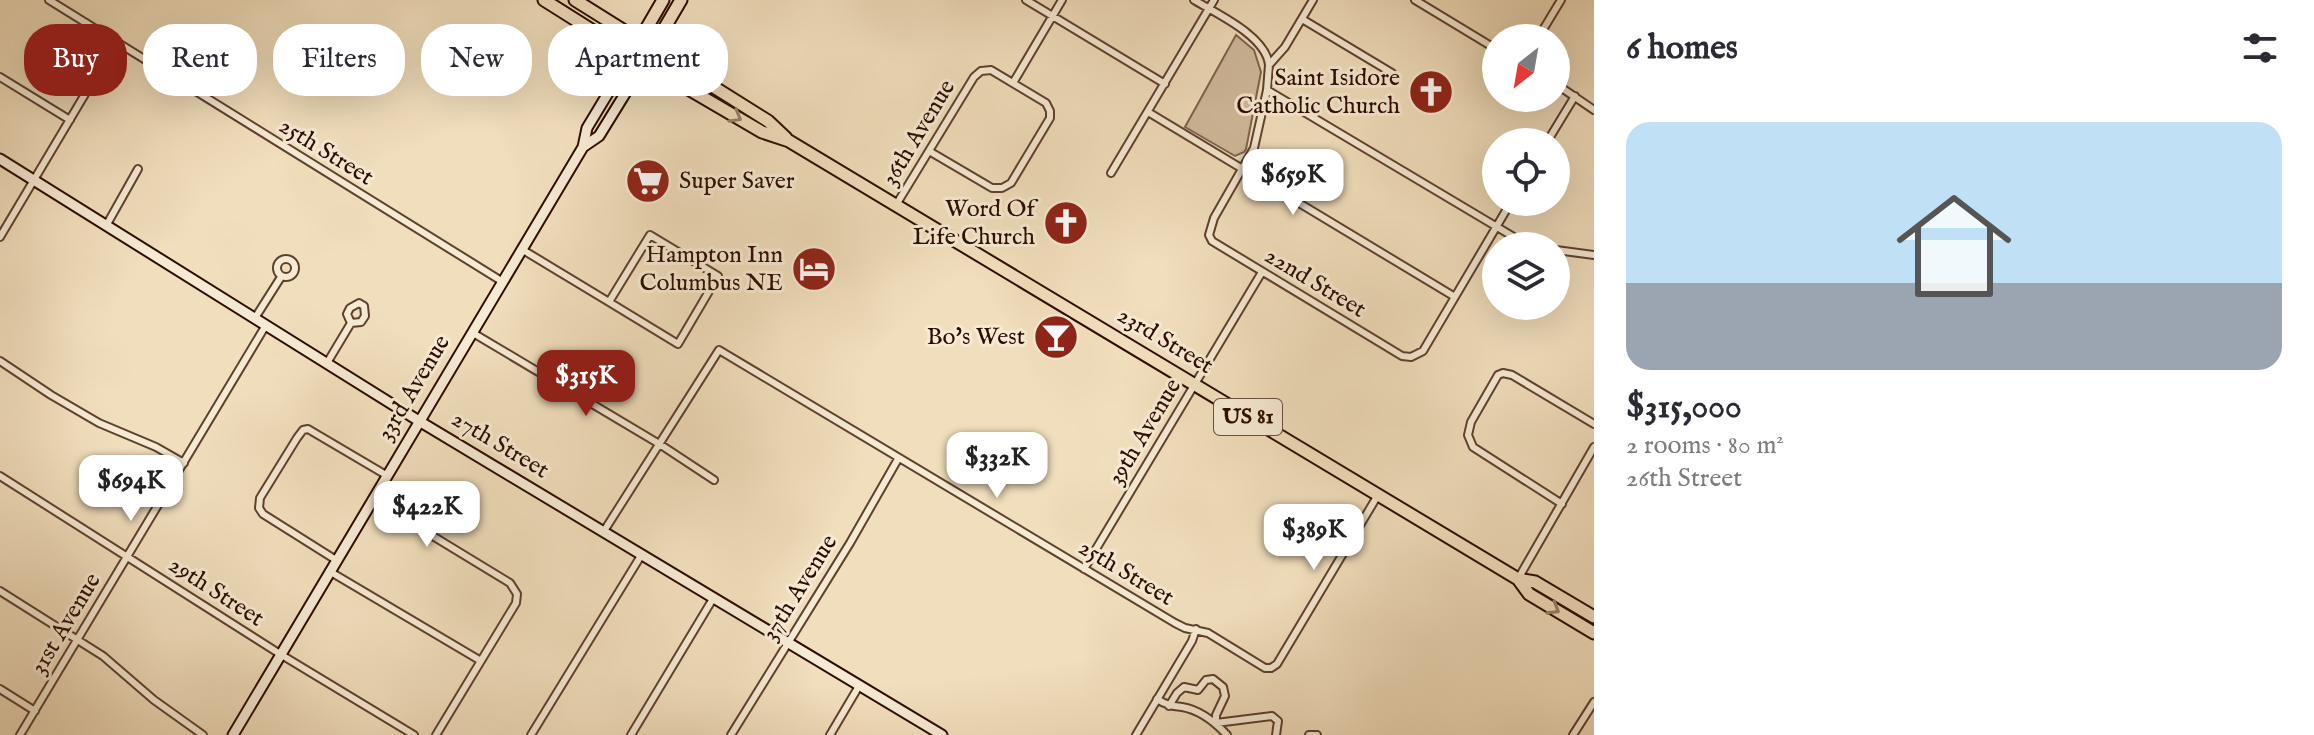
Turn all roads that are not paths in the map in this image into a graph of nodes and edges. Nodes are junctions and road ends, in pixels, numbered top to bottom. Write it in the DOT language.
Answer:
graph roads {
  1 [pos="49,0"];
  2 [pos="544,0"];
  3 [pos="575,0"];
  4 [pos="663,0"];
  5 [pos="681,0"];
  6 [pos="1026,0"];
  7 [pos="1062,0"];
  8 [pos="1194,0"];
  9 [pos="1214,0"];
  10 [pos="1313,0"];
  11 [pos="1415,0"];
  12 [pos="1436,0"];
  13 [pos="1561,0"];
  14 [pos="1209,9"];
  15 [pos="1430,9"];
  16 [pos="1052,16"];
  17 [pos="1302,19"];
  18 [pos="87,24"];
  19 [pos="582,24"];
  20 [pos="612,24"];
  21 [pos="649,24"];
  22 [pos="667,24"];
  23 [pos="1546,24"];
  24 [pos="1482,41"];
  25 [pos="127,49"];
  26 [pos="1269,65"];
  27 [pos="1392,73"];
  28 [pos="0,77"];
  29 [pos="1013,83"];
  30 [pos="1165,84"];
  31 [pos="1267,90"];
  32 [pos="1570,93"];
  33 [pos="84,96"];
  34 [pos="606,96"];
  35 [pos="624,96"];
  36 [pos="700,96"];
  37 [pos="728,96"];
  38 [pos="1575,96"];
  39 [pos="1594,110"];
  40 [pos="1148,112"];
  41 [pos="70,120"];
  42 [pos="1556,128"];
  43 [pos="789,141"];
  44 [pos="583,147"];
  45 [pos="929,151"];
  46 [pos="0,159"];
  47 [pos="138,169"];
  48 [pos="1243,170"];
  49 [pos="1111,173"];
  50 [pos="34,181"];
  51 [pos="896,205"];
  52 [pos="1503,216"];
  53 [pos="106,226"];
  54 [pos="1497,227"];
  55 [pos="1505,232"];
  56 [pos="0,237"];
  57 [pos="523,250"];
  58 [pos="1570,252"];
  59 [pos="1594,255"];
  60 [pos="1262,272"];
  61 [pos="281,277"];
  62 [pos="503,282"];
  63 [pos="1455,297"];
  64 [pos="609,302"];
  65 [pos="255,318"];
  66 [pos="351,323"];
  67 [pos="266,325"];
  68 [pos="473,333"];
  69 [pos="0,361"];
  70 [pos="327,363"];
  71 [pos="1195,385"];
  72 [pos="419,421"];
  73 [pos="1594,424"];
  74 [pos="661,445"];
  75 [pos="1594,447"];
  76 [pos="898,459"];
  77 [pos="184,463"];
  78 [pos="386,475"];
  79 [pos="0,476"];
  80 [pos="714,480"];
  81 [pos="1378,495"];
  82 [pos="372,499"];
  83 [pos="1562,504"];
  84 [pos="604,531"];
  85 [pos="642,554"];
  86 [pos="128,556"];
  87 [pos="336,560"];
  88 [pos="1084,569"];
  89 [pos="329,571"];
  90 [pos="1518,579"];
  91 [pos="0,591"];
  92 [pos="714,597"];
  93 [pos="1594,617"];
  94 [pos="1196,629"];
  95 [pos="1594,633"];
  96 [pos="78,641"];
  97 [pos="788,643"];
  98 [pos="280,654"];
  99 [pos="481,661"];
  100 [pos="859,686"];
  101 [pos="0,689"];
  102 [pos="1157,699"];
  103 [pos="1594,702"];
  104 [pos="1169,706"];
  105 [pos="35,711"];
  106 [pos="1216,723"];
  107 [pos="937,734"];
  108 [pos="20,735"];
  109 [pos="203,735"];
  110 [pos="233,735"];
  111 [pos="414,735"];
  112 [pos="436,735"];
  113 [pos="531,735"];
  114 [pos="631,735"];
  115 [pos="731,735"];
  116 [pos="830,735"];
  117 [pos="1136,735"];
  118 [pos="1227,735"];
  119 [pos="1276,735"];
  120 [pos="1309,735"];
  121 [pos="1317,735"];
  122 [pos="1573,735"];
  1 -- 18 [label="street, 25th Street"];
  2 -- 19 [label="highway, 23rd Street"];
  3 -- 20 [label="highway, 23rd Street"];
  4 -- 21 [label="highway, 33rd Avenue"];
  5 -- 22 [label="highway, 33rd Avenue"];
  6 -- 16 [label="street"];
  7 -- 16 [label="street"];
  8 -- 14 [label="street"];
  9 -- 14 [label="street"];
  10 -- 17 [label="street"];
  11 -- 15 [label="street"];
  12 -- 15 [label="street"];
  13 -- 23 [label="street"];
  14 -- 26 [label="street"];
  14 -- 30 [label="street"];
  15 -- 24 [label="street"];
  16 -- 29 [label="street"];
  16 -- 30 [label="street"];
  17 -- 26 [label="street"];
  17 -- 27 [label="street"];
  25 -- 62 [label="street, 25th Street"];
  26 -- 31 [label="street"];
  28 -- 41 [label="street"];
  29 -- 45 [label="street, 36th Avenue"];
  29 -- 45 [label="street"];
  30 -- 40 [label="street"];
  31 -- 48 [label="street"];
  31 -- 54 [label="street"];
  32 -- 38 [label="street"];
  33 -- 41 [label="street"];
  34 -- 44 [label="street, 33rd Avenue"];
  35 -- 44 [label="street, 33rd Avenue"];
  36 -- 43 [label="highway, 23rd Street / US 81, one-way"];
  37 -- 43 [label="highway, 23rd Street / US 81"];
  38 -- 39 [label="street"];
  38 -- 42 [label="street"];
  40 -- 48 [label="street"];
  40 -- 49 [label="street"];
  41 -- 50 [label="street"];
  43 -- 51 [label="highway, 23rd Street / US 81"];
  44 -- 57 [label="street, 33rd Avenue"];
  45 -- 51 [label="street, 36th Avenue"];
  46 -- 50 [label="street, 27th Street"];
  47 -- 53 [label="street"];
  48 -- 60 [label="street, 22nd Street"];
  48 -- 63 [label="street"];
  50 -- 53 [label="street, 27th Street"];
  50 -- 56 [label="street"];
  51 -- 71 [label="highway, 23rd Street / US 81"];
  52 -- 54 [label="street"];
  53 -- 65 [label="street, 27th Street"];
  54 -- 55 [label="street"];
  54 -- 63 [label="street"];
  57 -- 62 [label="street, 33rd Avenue"];
  57 -- 64 [label="street"];
  58 -- 59 [label="street"];
  60 -- 63 [label="street, 22nd Street"];
  60 -- 71 [label="street, 39th Avenue"];
  61 -- 65 [label="street"];
  62 -- 68 [label="street, 33rd Avenue"];
  64 -- 64 [label="street"];
  65 -- 67 [label="street, 27th Street"];
  66 -- 70 [label="street"];
  67 -- 70 [label="street, 27th Street"];
  67 -- 77 [label="street, 31st Avenue"];
  68 -- 72 [label="street, 33rd Avenue"];
  68 -- 74 [label="street"];
  69 -- 77 [label="street"];
  70 -- 72 [label="street, 27th Street"];
  71 -- 81 [label="highway, 23rd Street / US 81"];
  71 -- 88 [label="street, 39th Avenue"];
  72 -- 78 [label="street, 33rd Avenue"];
  72 -- 84 [label="street, 27th Street"];
  73 -- 83 [label="street"];
  74 -- 76 [label="street, 25th Street"];
  74 -- 80 [label="street"];
  74 -- 84 [label="street"];
  75 -- 83 [label="street"];
  76 -- 88 [label="street, 25th Street"];
  76 -- 97 [label="street, 37th Avenue"];
  77 -- 86 [label="street, 31st Avenue"];
  78 -- 82 [label="street, 33rd Avenue"];
  78 -- 87 [label="street"];
  79 -- 86 [label="street, 29th Street"];
  81 -- 90 [label="highway, 23rd Street / US 81"];
  81 -- 94 [label="street, 25th Street"];
  82 -- 87 [label="street, 33rd Avenue"];
  82 -- 99 [label="street"];
  83 -- 90 [label="street"];
  84 -- 85 [label="street, 27th Street"];
  85 -- 92 [label="street, 27th Street"];
  85 -- 113 [label="street"];
  86 -- 96 [label="street, 31st Avenue"];
  86 -- 98 [label="street, 29th Street"];
  87 -- 89 [label="street, 33rd Avenue"];
  88 -- 94 [label="street, 25th Street"];
  89 -- 98 [label="street, 33rd Avenue"];
  89 -- 99 [label="street"];
  90 -- 93 [label="highway, 23rd Street / US 81"];
  90 -- 95 [label="highway, 23rd Street / US 81, one-way"];
  91 -- 96 [label="street"];
  92 -- 97 [label="street, 27th Street"];
  92 -- 114 [label="street"];
  94 -- 102 [label="street"];
  96 -- 105 [label="street, 31st Avenue"];
  96 -- 109 [label="street"];
  97 -- 100 [label="street, 27th Street"];
  97 -- 115 [label="street, 37th Avenue"];
  98 -- 110 [label="street, 33rd Avenue"];
  98 -- 111 [label="street, 29th Street"];
  99 -- 112 [label="street"];
  100 -- 107 [label="street, 27th Street"];
  100 -- 116 [label="street"];
  101 -- 105 [label="street"];
  102 -- 104 [label="street"];
  102 -- 117 [label="street"];
  103 -- 122 [label="street"];
  104 -- 106 [label="street"];
  104 -- 106 [label="street"];
  105 -- 108 [label="street, 31st Avenue"];
  106 -- 118 [label="street"];
  106 -- 119 [label="street"];
  120 -- 121 [label="street"];
}
